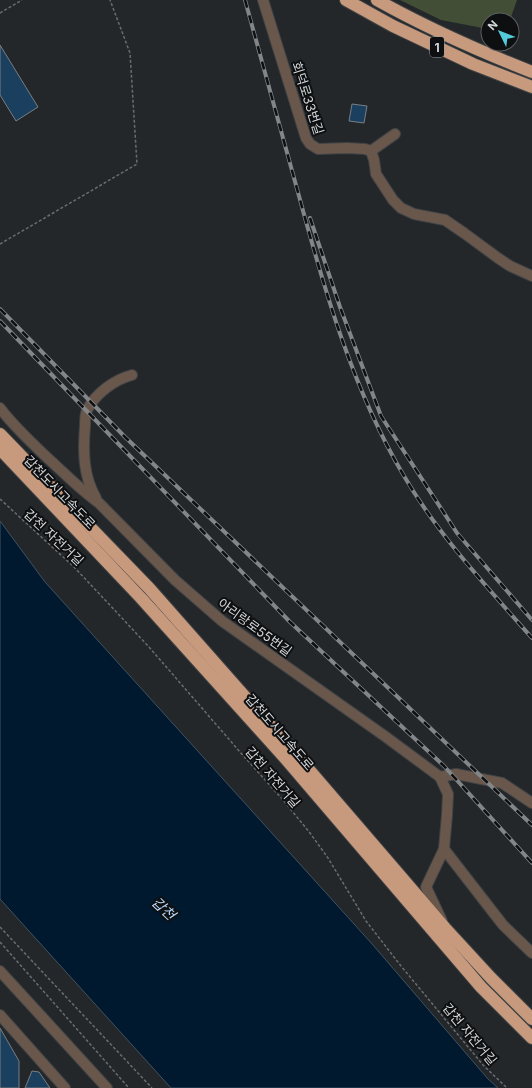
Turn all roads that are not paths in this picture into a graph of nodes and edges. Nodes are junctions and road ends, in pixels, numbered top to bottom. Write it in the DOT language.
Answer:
graph roads {
  1 [pos="264,0"];
  2 [pos="346,0"];
  3 [pos="377,0"];
  4 [pos="532,72"];
  5 [pos="532,87"];
  6 [pos="395,134"];
  7 [pos="371,151"];
  8 [pos="532,276"];
  9 [pos="132,374"];
  10 [pos="0,408"];
  11 [pos="0,434"];
  12 [pos="0,450"];
  13 [pos="99,503"];
  14 [pos="440,777"];
  15 [pos="532,803"];
  16 [pos="444,849"];
  17 [pos="445,928"];
  18 [pos="532,953"];
  19 [pos="0,971"];
  20 [pos="0,1015"];
  21 [pos="532,1019"];
  22 [pos="532,1038"];
  23 [pos="65,1088"];
  24 [pos="107,1088"];
  1 -- 7 [label="street, 회덕로33번길"];
  2 -- 5 [label="highway, 1"];
  3 -- 4 [label="highway, 1"];
  6 -- 7 [label="street"];
  7 -- 8 [label="street"];
  9 -- 13 [label="street"];
  10 -- 13 [label="street, 아리랑로55번길"];
  11 -- 17 [label="highway, 갑천도시고속도로"];
  12 -- 22 [label="highway, 갑천도시고속도로"];
  13 -- 14 [label="street, 아리랑로55번길"];
  14 -- 15 [label="street"];
  14 -- 16 [label="street"];
  16 -- 17 [label="street"];
  16 -- 18 [label="street"];
  17 -- 21 [label="highway, 갑천도시고속도로"];
  19 -- 24 [label="street"];
  20 -- 23 [label="street"];
}
